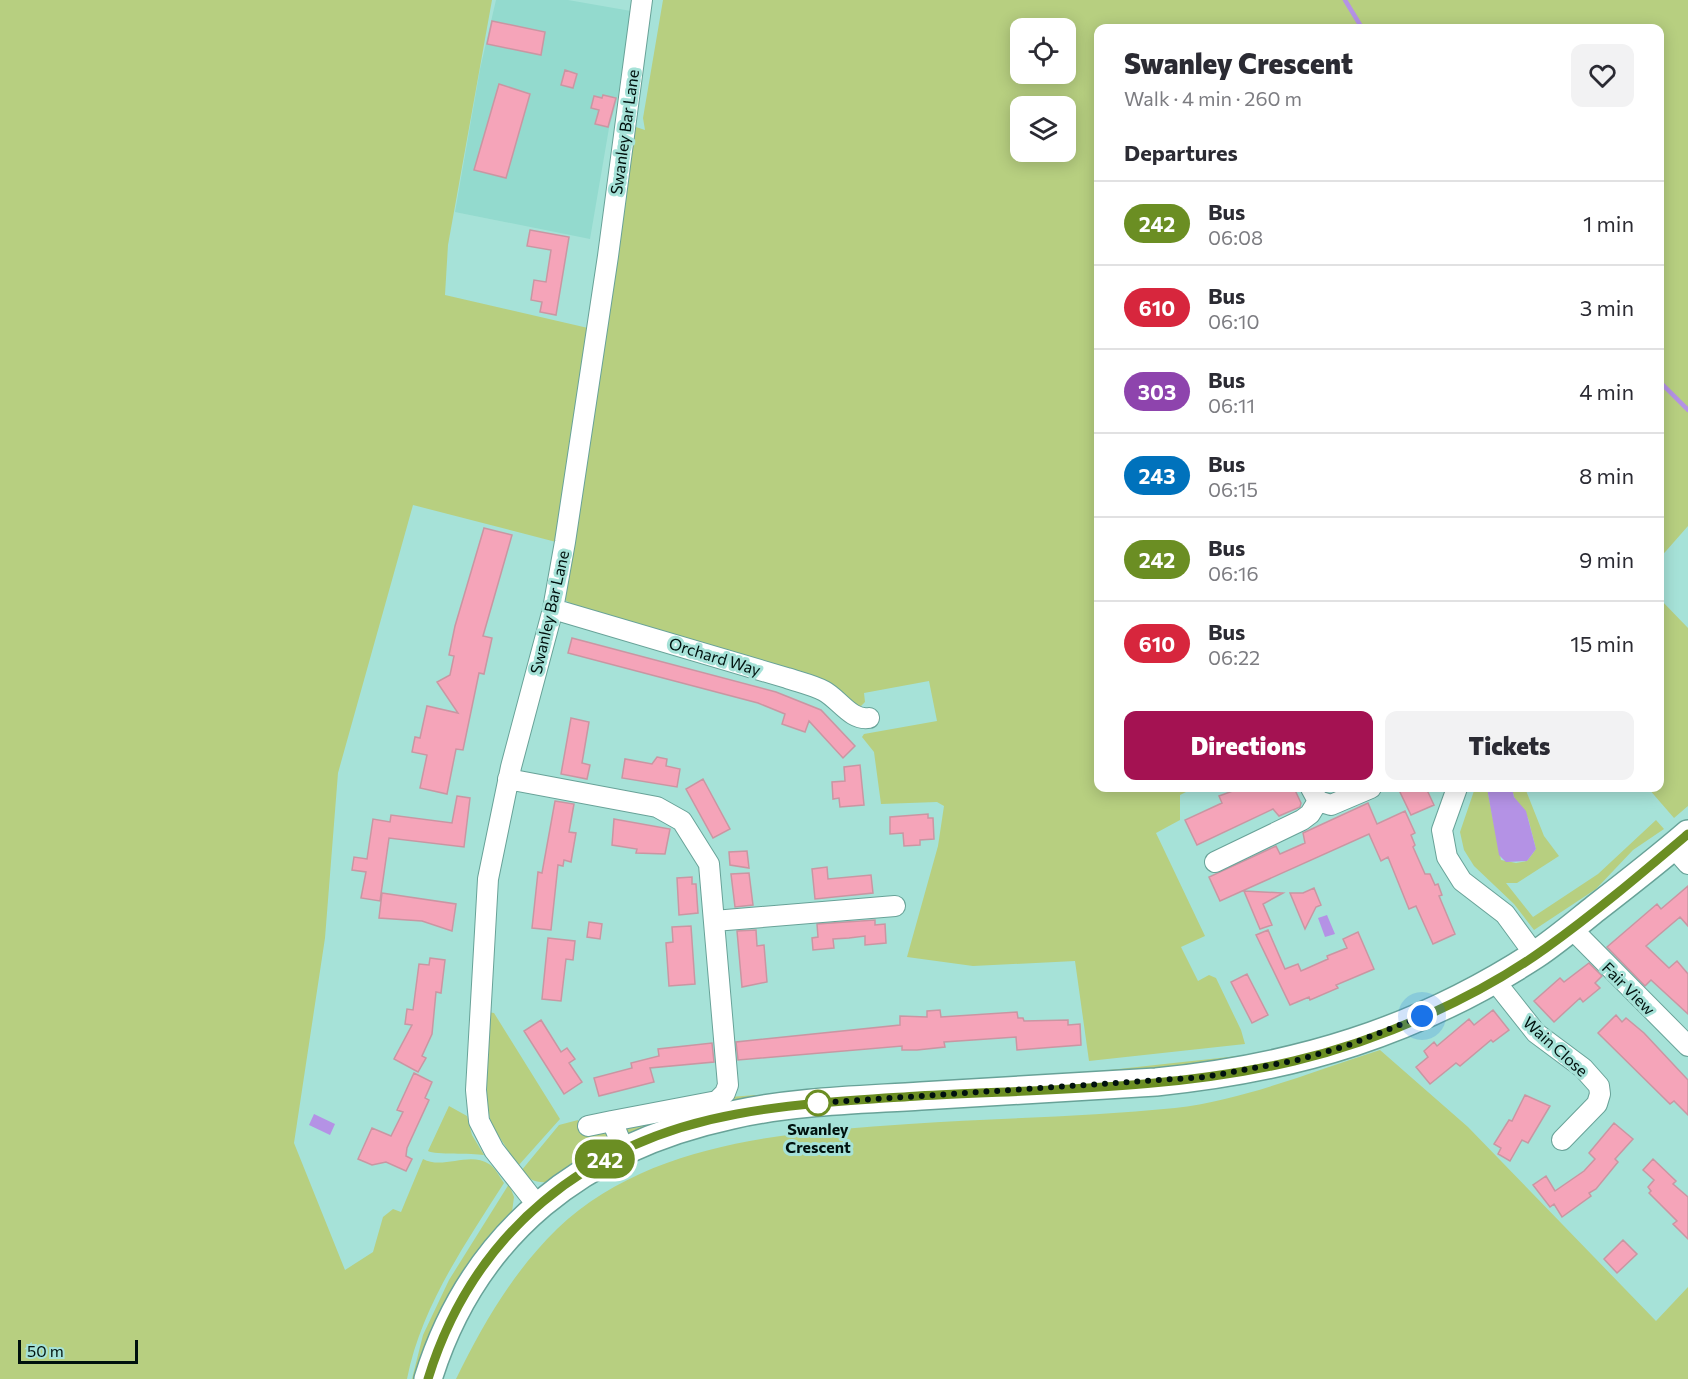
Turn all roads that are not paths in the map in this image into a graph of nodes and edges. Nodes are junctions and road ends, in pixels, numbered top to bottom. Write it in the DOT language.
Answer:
graph roads {
  1 [pos="642,0"];
  2 [pos="553,609"];
  3 [pos="869,718"];
  4 [pos="508,779"];
  5 [pos="1362,792"];
  6 [pos="1456,792"];
  7 [pos="1314,794"];
  8 [pos="1683,848"];
  9 [pos="1215,862"];
  10 [pos="895,906"];
  11 [pos="714,921"];
  12 [pos="1570,928"];
  13 [pos="1535,955"];
  14 [pos="1494,980"];
  15 [pos="1688,1046"];
  16 [pos="612,1121"];
  17 [pos="588,1126"];
  18 [pos="1562,1140"];
  19 [pos="624,1150"];
  20 [pos="538,1206"];
  21 [pos="428,1379"];
  1 -- 2 [label="street, Swanley Bar Lane"];
  2 -- 3 [label="street, Orchard Way"];
  2 -- 4 [label="street, Swanley Bar Lane"];
  4 -- 11 [label="street"];
  4 -- 20 [label="street, Swanley Bar Lane"];
  5 -- 7 [label="street"];
  6 -- 13 [label="street"];
  7 -- 9 [label="street"];
  8 -- 12 [label="street"];
  10 -- 11 [label="street"];
  11 -- 16 [label="street"];
  12 -- 13 [label="street"];
  12 -- 15 [label="street, Fair View"];
  13 -- 14 [label="street"];
  14 -- 18 [label="street, Wain Close"];
  14 -- 19 [label="street"];
  16 -- 17 [label="street"];
  16 -- 19 [label="street"];
  19 -- 20 [label="street"];
  20 -- 21 [label="street"];
}
